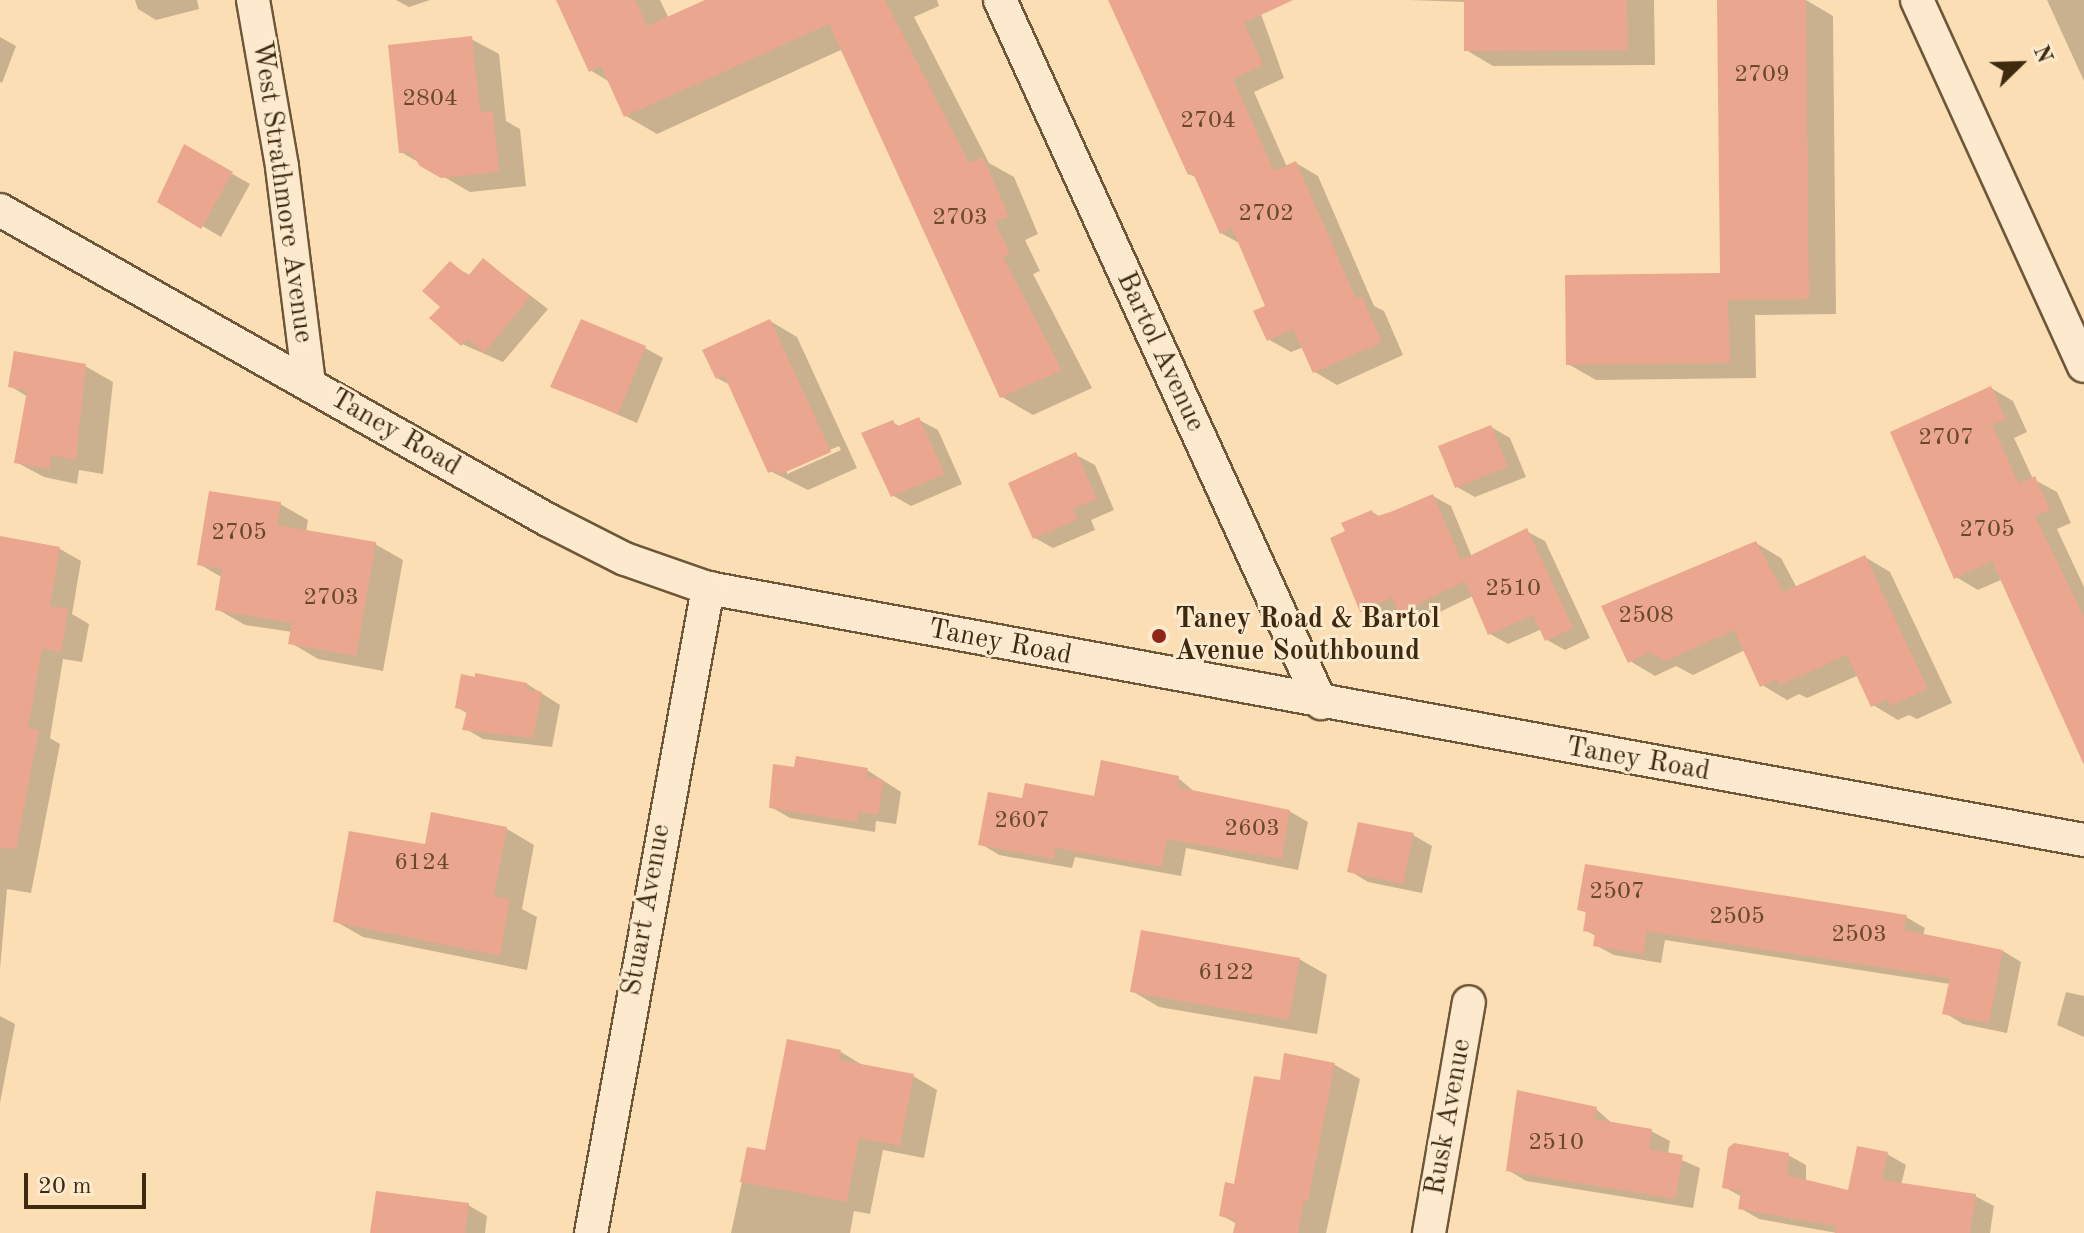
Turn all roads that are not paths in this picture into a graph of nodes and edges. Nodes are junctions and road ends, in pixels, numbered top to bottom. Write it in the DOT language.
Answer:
graph roads {
  1 [pos="253,0"];
  2 [pos="1000,0"];
  3 [pos="1917,0"];
  4 [pos="0,210"];
  5 [pos="2084,366"];
  6 [pos="309,384"];
  7 [pos="708,588"];
  8 [pos="1321,703"];
  9 [pos="2084,840"];
  10 [pos="1469,1002"];
  11 [pos="591,1233"];
  12 [pos="1429,1233"];
  1 -- 6 [label="street, West Strathmore Avenue"];
  2 -- 8 [label="street, Bartol Avenue"];
  3 -- 5 [label="street"];
  4 -- 6 [label="street, Taney Road"];
  6 -- 7 [label="street, Taney Road"];
  7 -- 8 [label="street, Taney Road"];
  7 -- 11 [label="street, Stuart Avenue"];
  8 -- 9 [label="street, Taney Road"];
  10 -- 12 [label="street, Rusk Avenue"];
}
